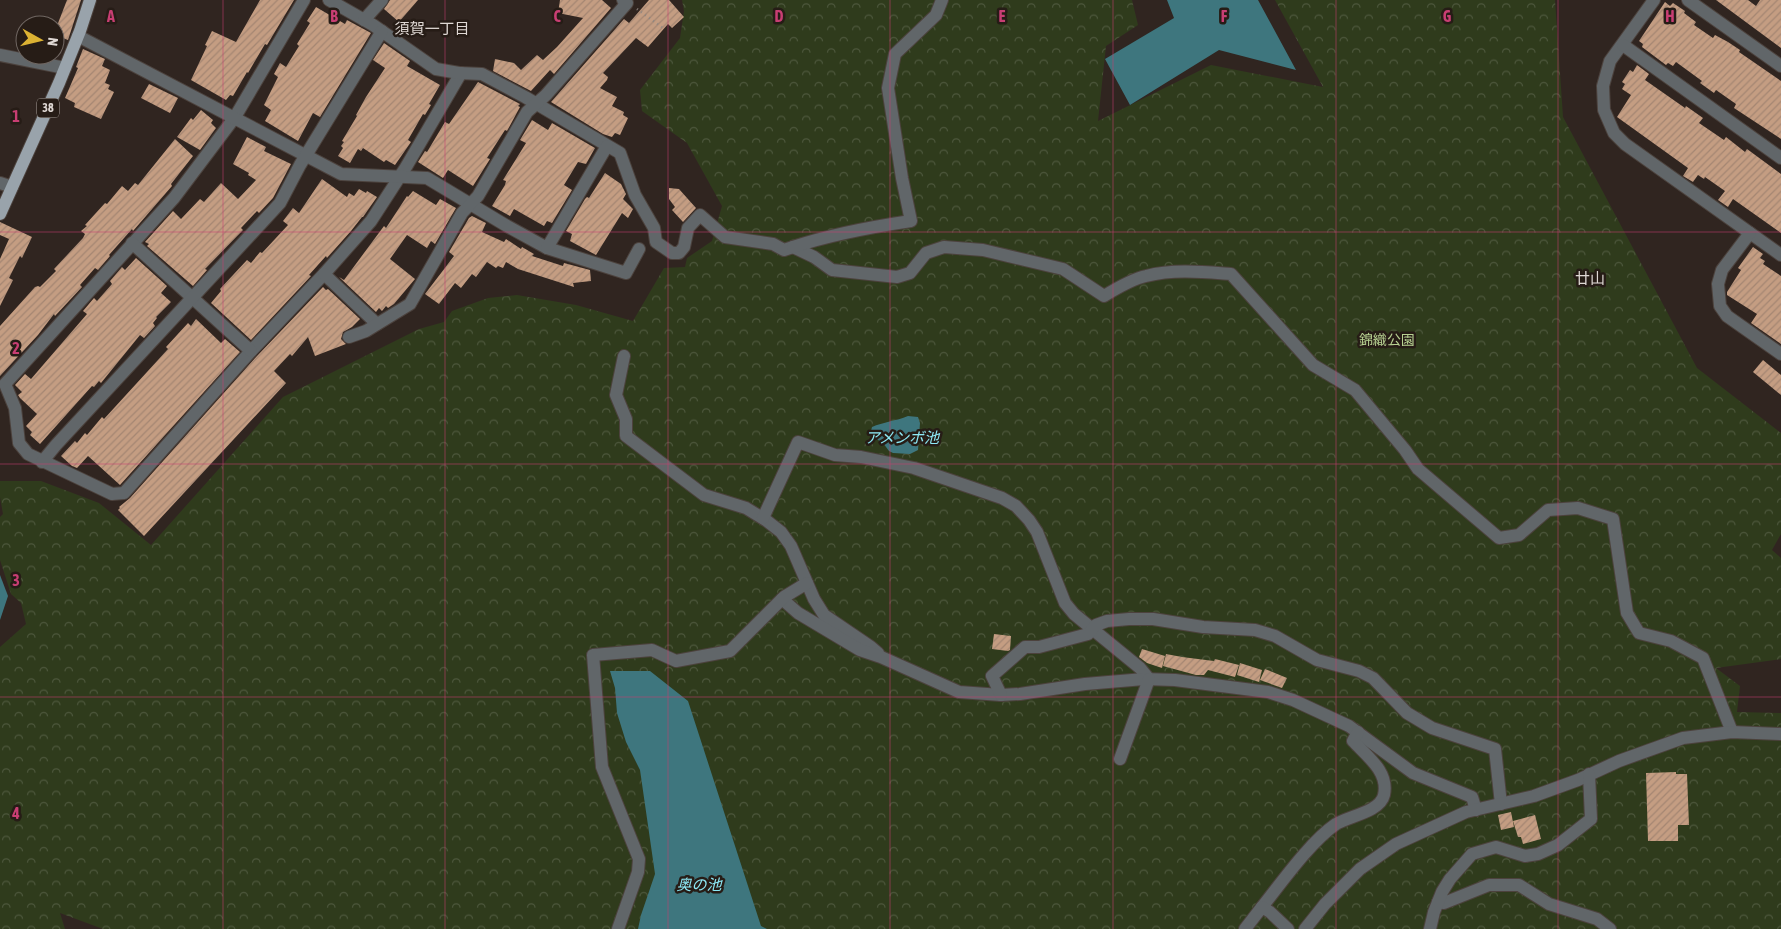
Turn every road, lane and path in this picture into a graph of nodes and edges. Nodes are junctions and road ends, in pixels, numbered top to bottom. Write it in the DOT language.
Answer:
graph roads {
  1 [pos="90,0"];
  2 [pos="304,0"];
  3 [pos="329,0"];
  4 [pos="382,0"];
  5 [pos="942,0"];
  6 [pos="1654,0"];
  7 [pos="1688,0"];
  8 [pos="625,2"];
  9 [pos="364,20"];
  10 [pos="663,28"];
  11 [pos="382,31"];
  12 [pos="78,36"];
  13 [pos="1623,45"];
  14 [pos="0,55"];
  15 [pos="1781,66"];
  16 [pos="65,68"];
  17 [pos="461,73"];
  18 [pos="537,104"];
  19 [pos="235,117"];
  20 [pos="607,146"];
  21 [pos="307,155"];
  22 [pos="1781,158"];
  23 [pos="400,176"];
  24 [pos="6,185"];
  25 [pos="471,204"];
  26 [pos="0,214"];
  27 [pos="1750,233"];
  28 [pos="132,243"];
  29 [pos="792,247"];
  30 [pos="547,248"];
  31 [pos="638,250"];
  32 [pos="1781,255"];
  33 [pos="324,274"];
  34 [pos="192,298"];
  35 [pos="377,324"];
  36 [pos="349,337"];
  37 [pos="251,351"];
  38 [pos="1781,354"];
  39 [pos="624,356"];
  40 [pos="42,462"];
  41 [pos="763,518"];
  42 [pos="807,584"];
  43 [pos="782,599"];
  44 [pos="1092,629"];
  45 [pos="881,656"];
  46 [pos="1149,680"];
  47 [pos="1001,695"];
  48 [pos="1358,732"];
  49 [pos="1732,732"];
  50 [pos="1781,734"];
  51 [pos="1120,759"];
  52 [pos="1589,774"];
  53 [pos="1501,804"];
  54 [pos="1476,810"];
  55 [pos="1438,902"];
  56 [pos="1262,907"];
  57 [pos="618,929"];
  58 [pos="1245,929"];
  59 [pos="1288,929"];
  60 [pos="1305,929"];
  61 [pos="1430,929"];
  62 [pos="1610,929"];
  1 -- 12 [label="main road, 38"];
  2 -- 19 [label="street"];
  3 -- 9 [label="street"];
  4 -- 9 [label="street"];
  5 -- 29 [label="street"];
  6 -- 13 [label="street"];
  7 -- 15 [label="street"];
  8 -- 10 [label="path"];
  8 -- 18 [label="street"];
  9 -- 11 [label="street"];
  11 -- 17 [label="street"];
  11 -- 21 [label="street"];
  12 -- 16 [label="main road, 38"];
  12 -- 19 [label="street"];
  13 -- 22 [label="street"];
  13 -- 27 [label="street"];
  14 -- 16 [label="street"];
  16 -- 24 [label="main road, 38"];
  17 -- 18 [label="street"];
  17 -- 23 [label="street"];
  18 -- 20 [label="street"];
  18 -- 25 [label="street"];
  19 -- 21 [label="street"];
  19 -- 28 [label="street"];
  20 -- 29 [label="street"];
  20 -- 30 [label="street"];
  21 -- 23 [label="street"];
  21 -- 34 [label="street"];
  23 -- 25 [label="street"];
  23 -- 33 [label="street"];
  24 -- 26 [label="main road, 38"];
  25 -- 30 [label="street"];
  25 -- 35 [label="street"];
  27 -- 32 [label="street"];
  27 -- 38 [label="street"];
  28 -- 34 [label="street"];
  28 -- 40 [label="street"];
  29 -- 49 [label="street"];
  30 -- 31 [label="street"];
  33 -- 35 [label="street"];
  33 -- 37 [label="street"];
  34 -- 37 [label="street"];
  34 -- 40 [label="street"];
  35 -- 36 [label="street"];
  37 -- 40 [label="street"];
  39 -- 41 [label="street"];
  41 -- 42 [label="street"];
  41 -- 44 [label="street"];
  42 -- 43 [label="street"];
  42 -- 45 [label="street"];
  43 -- 45 [label="street"];
  43 -- 57 [label="street"];
  44 -- 46 [label="street"];
  44 -- 47 [label="street"];
  44 -- 53 [label="street"];
  45 -- 47 [label="street"];
  46 -- 47 [label="street"];
  46 -- 48 [label="street"];
  46 -- 51 [label="street"];
  48 -- 54 [label="street"];
  48 -- 56 [label="street"];
  49 -- 50 [label="street"];
  49 -- 52 [label="street"];
  52 -- 53 [label="street"];
  52 -- 55 [label="street"];
  53 -- 54 [label="street"];
  54 -- 60 [label="street"];
  55 -- 61 [label="street"];
  55 -- 62 [label="street"];
  56 -- 58 [label="street"];
  56 -- 59 [label="street"];
}
